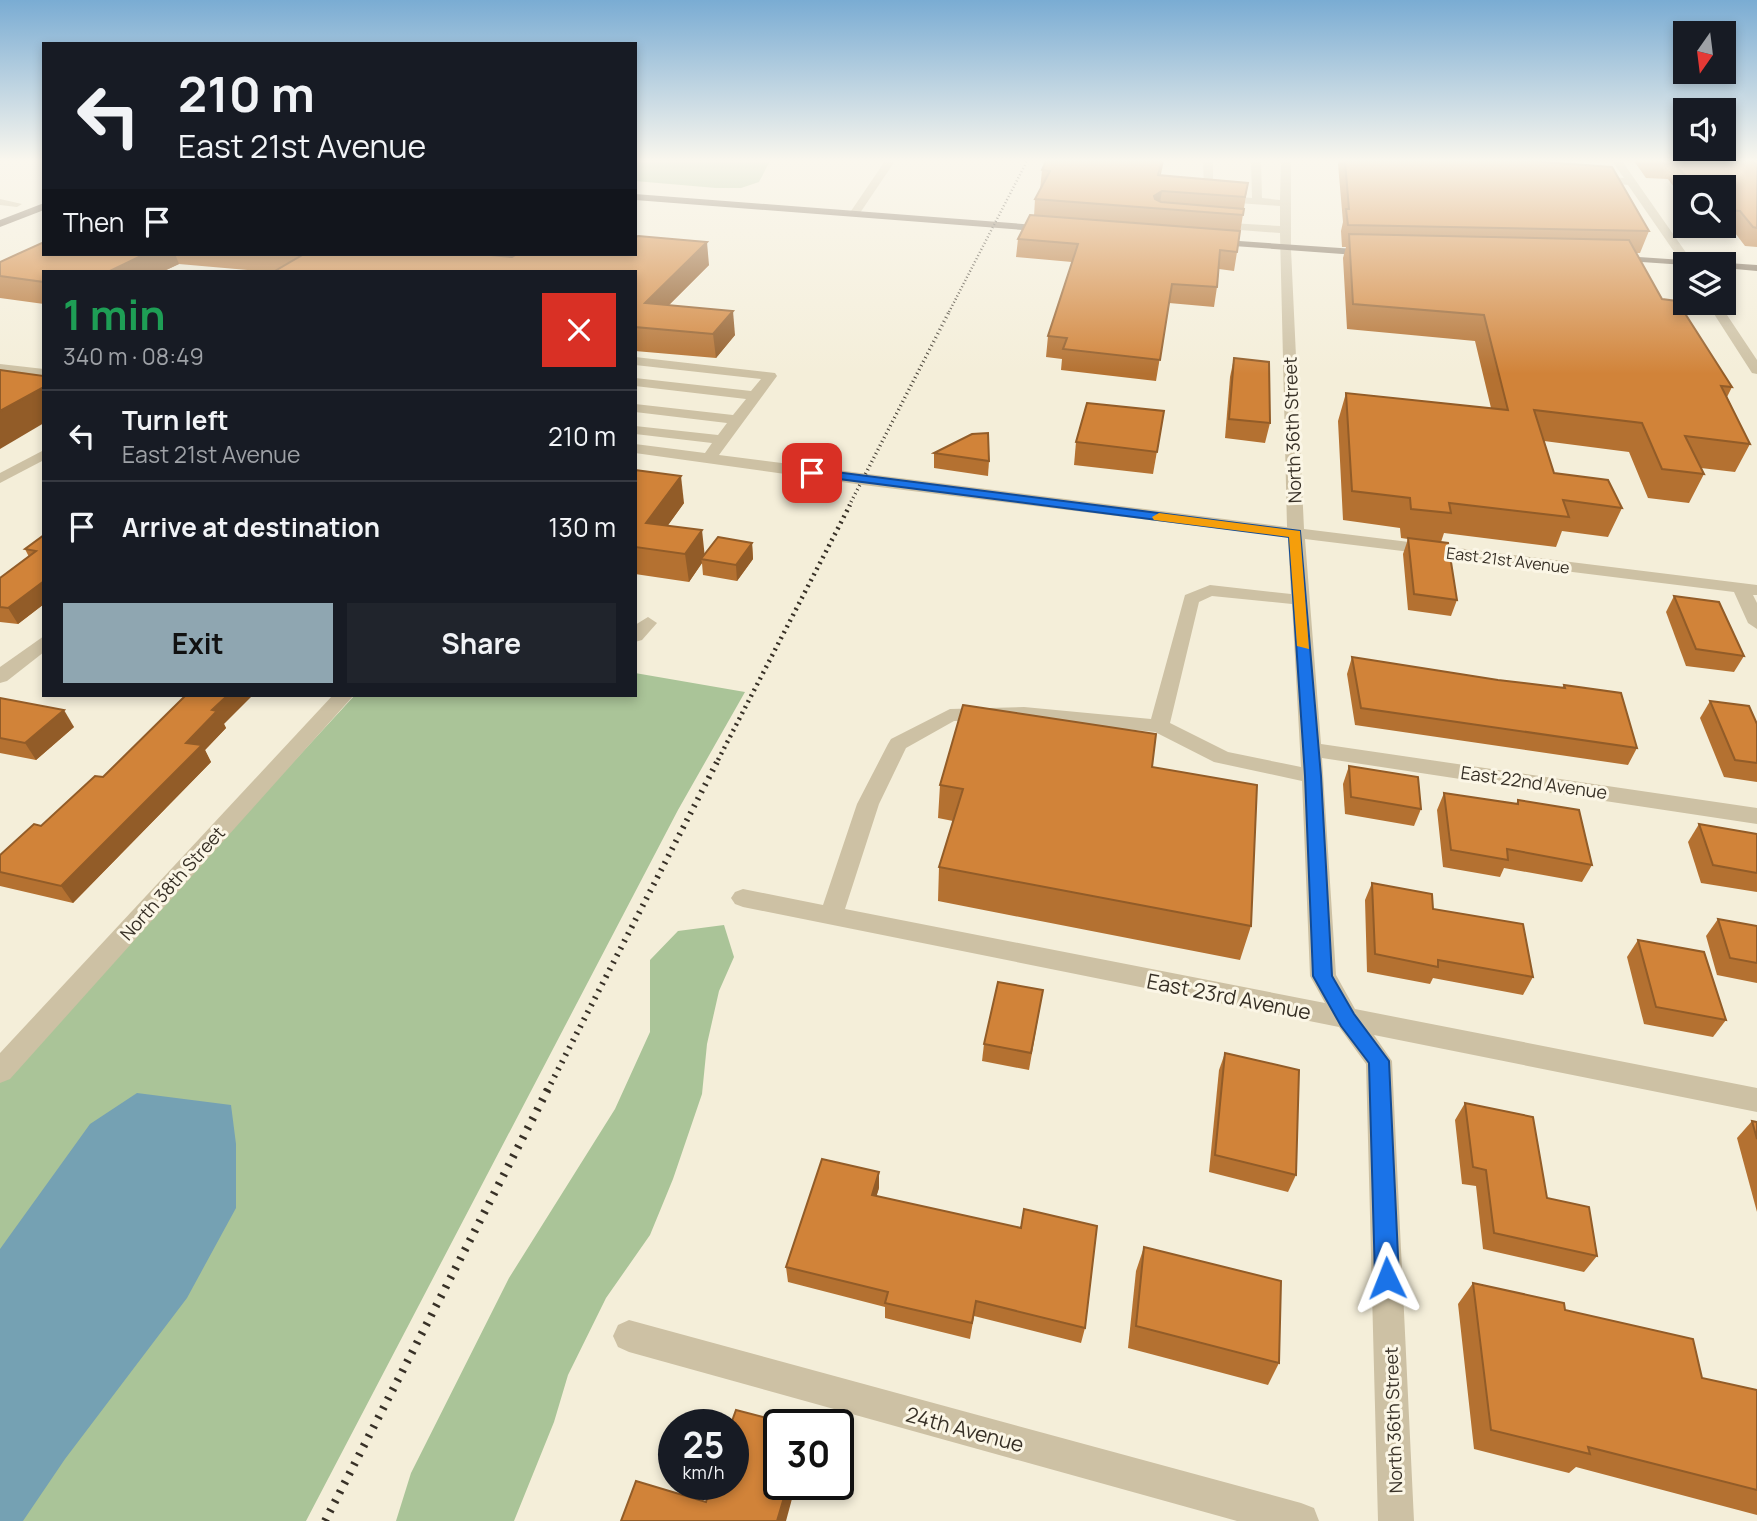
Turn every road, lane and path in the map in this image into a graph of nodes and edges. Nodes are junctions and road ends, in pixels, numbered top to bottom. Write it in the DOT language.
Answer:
graph roads {
  1 [pos="1247,232"];
  2 [pos="1285,232"];
  3 [pos="1666,232"];
  4 [pos="1285,239"];
  5 [pos="1191,241"];
  6 [pos="1680,252"];
  7 [pos="1381,253"];
  8 [pos="1604,256"];
  9 [pos="1673,262"];
  10 [pos="1736,266"];
  11 [pos="1757,268"];
  12 [pos="1721,315"];
  13 [pos="637,361"];
  14 [pos="0,368"];
  15 [pos="1757,370"];
  16 [pos="42,373"];
  17 [pos="637,382"];
  18 [pos="755,396"];
  19 [pos="637,408"];
  20 [pos="737,420"];
  21 [pos="637,430"];
  22 [pos="722,440"];
  23 [pos="637,447"];
  24 [pos="42,455"];
  25 [pos="709,458"];
  26 [pos="1,480"];
  27 [pos="1296,534"];
  28 [pos="1749,589"];
  29 [pos="1300,600"];
  30 [pos="1757,623"];
  31 [pos="42,644"];
  32 [pos="0,677"];
  33 [pos="342,697"];
  34 [pos="1159,726"];
  35 [pos="1311,749"];
  36 [pos="1313,776"];
  37 [pos="1757,816"];
  38 [pos="743,898"];
  39 [pos="831,915"];
  40 [pos="1348,1020"];
  41 [pos="0,1071"];
  42 [pos="1757,1100"];
  43 [pos="629,1336"];
  44 [pos="1301,1521"];
  45 [pos="1396,1521"];
  1 -- 4 [label="street"];
  2 -- 4 [label="street, North 36th Street"];
  3 -- 6 [label="street"];
  4 -- 5 [label="main road"];
  4 -- 7 [label="main road"];
  4 -- 27 [label="street, North 36th Street"];
  8 -- 9 [label="main road"];
  10 -- 11 [label="main road"];
  12 -- 15 [label="street"];
  13 -- 18 [label="street"];
  14 -- 16 [label="street"];
  17 -- 18 [label="street"];
  18 -- 20 [label="street"];
  19 -- 20 [label="street"];
  20 -- 22 [label="street"];
  21 -- 22 [label="street"];
  22 -- 25 [label="street"];
  23 -- 25 [label="street, East 21st Avenue"];
  24 -- 26 [label="street"];
  25 -- 27 [label="street, East 21st Avenue"];
  27 -- 28 [label="street, East 21st Avenue"];
  27 -- 29 [label="street, North 36th Street"];
  28 -- 30 [label="street"];
  29 -- 34 [label="street"];
  29 -- 35 [label="street, North 36th Street"];
  31 -- 32 [label="street"];
  33 -- 41 [label="street, North 38th Street"];
  34 -- 36 [label="street"];
  34 -- 39 [label="street"];
  35 -- 36 [label="street, North 36th Street"];
  35 -- 37 [label="street, East 22nd Avenue"];
  36 -- 40 [label="street, North 36th Street"];
  38 -- 39 [label="street, East 23rd Avenue"];
  39 -- 40 [label="street, East 23rd Avenue"];
  40 -- 42 [label="street, East 23rd Avenue"];
  40 -- 45 [label="street, North 36th Street"];
  43 -- 44 [label="street, 24th Avenue"];
}
